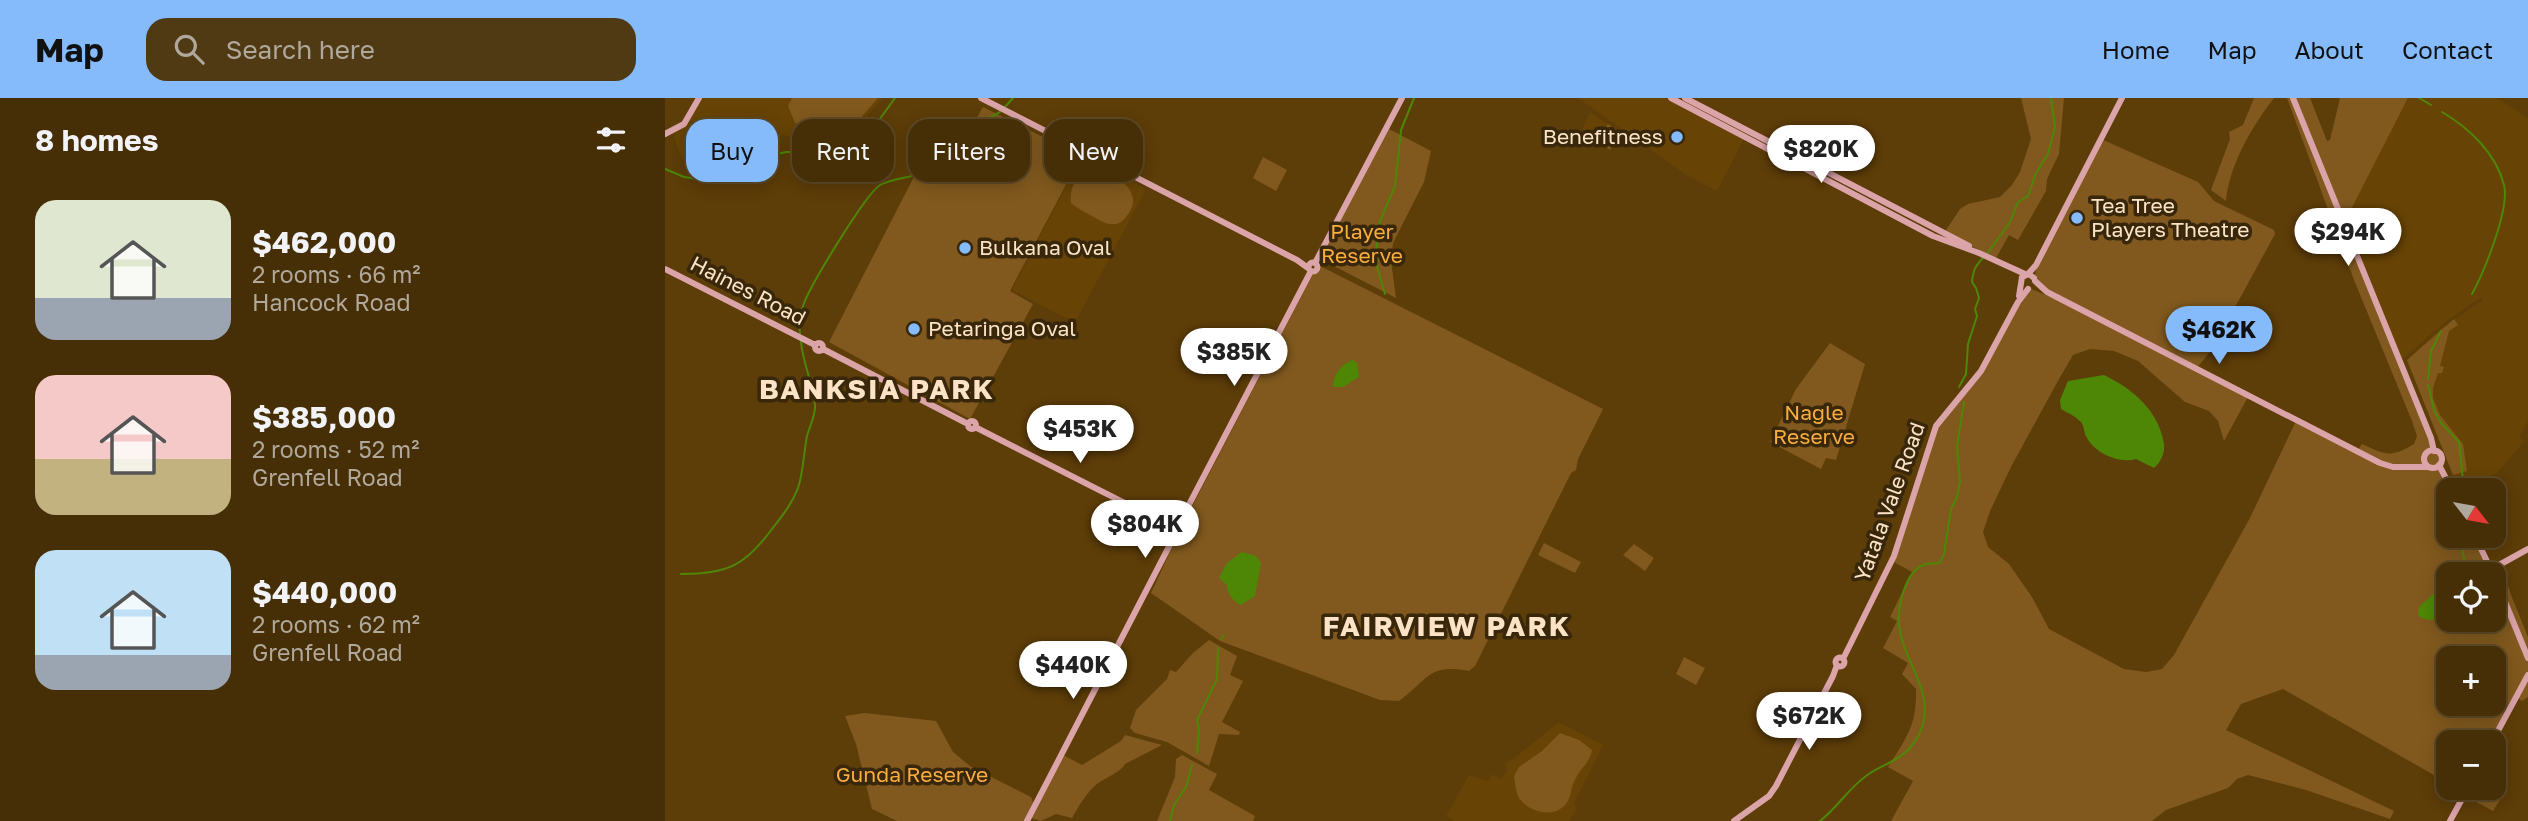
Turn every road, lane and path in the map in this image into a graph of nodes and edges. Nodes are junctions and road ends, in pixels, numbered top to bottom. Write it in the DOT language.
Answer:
graph roads {
  1 [pos="699,98"];
  2 [pos="981,98"];
  3 [pos="1402,98"];
  4 [pos="1671,98"];
  5 [pos="1685,98"];
  6 [pos="2122,98"];
  7 [pos="2293,98"];
  8 [pos="665,134"];
  9 [pos="1983,255"];
  10 [pos="1311,266"];
  11 [pos="665,269"];
  12 [pos="2028,281"];
  13 [pos="2428,454"];
  14 [pos="2408,466"];
  15 [pos="2434,467"];
  16 [pos="2443,478"];
  17 [pos="1175,529"];
  18 [pos="2481,548"];
  19 [pos="2528,549"];
  20 [pos="2483,551"];
  21 [pos="2488,562"];
  22 [pos="2498,562"];
  23 [pos="2501,562"];
  24 [pos="2506,605"];
  25 [pos="2528,658"];
  26 [pos="2528,675"];
  27 [pos="2498,730"];
  28 [pos="2461,800"];
  29 [pos="1758,803"];
  30 [pos="1027,821"];
  31 [pos="1727,821"];
  32 [pos="1734,821"];
  33 [pos="2450,821"];
  1 -- 8 [label="main road"];
  2 -- 10 [label="main road"];
  3 -- 10 [label="main road"];
  4 -- 9 [label="main road"];
  5 -- 9 [label="main road"];
  6 -- 12 [label="main road, Yatala Vale Road"];
  7 -- 13 [label="main road"];
  9 -- 12 [label="main road"];
  10 -- 17 [label="main road"];
  11 -- 17 [label="main road, Haines Road"];
  12 -- 14 [label="main road"];
  12 -- 29 [label="main road, Yatala Vale Road"];
  13 -- 14 [label="main road"];
  13 -- 15 [label="main road"];
  13 -- 15 [label="main road"];
  14 -- 15 [label="main road"];
  15 -- 16 [label="main road"];
  17 -- 30 [label="main road"];
  18 -- 20 [label="main road"];
  19 -- 23 [label="main road"];
  20 -- 21 [label="main road"];
  20 -- 22 [label="main road"];
  24 -- 25 [label="main road"];
  26 -- 27 [label="main road"];
  28 -- 33 [label="main road"];
  29 -- 31 [label="main road, Yatala Vale Road"];
  29 -- 32 [label="main road, Yatala Vale Road"];
}
